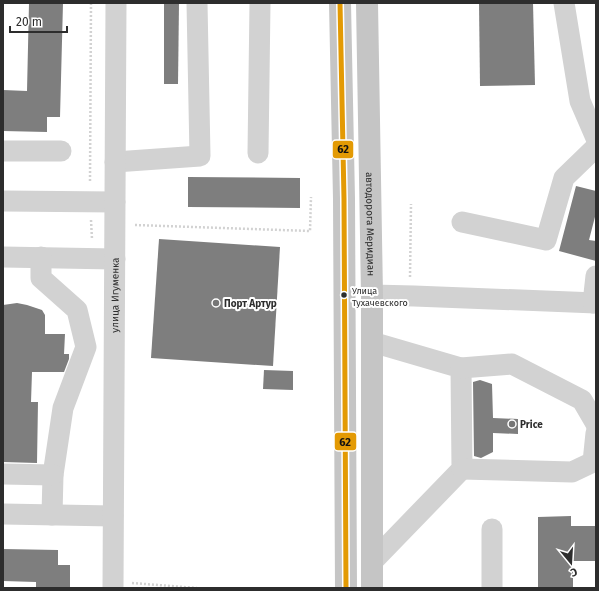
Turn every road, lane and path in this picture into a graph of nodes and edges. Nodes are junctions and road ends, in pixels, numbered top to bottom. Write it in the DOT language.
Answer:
graph roads {
  1 [pos="91,3"];
  2 [pos="116,3"];
  3 [pos="197,3"];
  4 [pos="260,3"];
  5 [pos="340,3"];
  6 [pos="367,3"];
  7 [pos="564,3"];
  8 [pos="596,138"];
  9 [pos="596,147"];
  10 [pos="3,151"];
  11 [pos="61,151"];
  12 [pos="258,153"];
  13 [pos="115,162"];
  14 [pos="311,197"];
  15 [pos="3,201"];
  16 [pos="90,202"];
  17 [pos="115,202"];
  18 [pos="411,204"];
  19 [pos="462,222"];
  20 [pos="115,225"];
  21 [pos="3,257"];
  22 [pos="41,257"];
  23 [pos="114,259"];
  24 [pos="596,276"];
  25 [pos="372,296"];
  26 [pos="414,296"];
  27 [pos="595,303"];
  28 [pos="372,342"];
  29 [pos="461,368"];
  30 [pos="596,424"];
  31 [pos="596,433"];
  32 [pos="462,469"];
  33 [pos="3,474"];
  34 [pos="53,475"];
  35 [pos="3,514"];
  36 [pos="52,515"];
  37 [pos="113,516"];
  38 [pos="492,529"];
  39 [pos="372,562"];
  40 [pos="113,585"];
  41 [pos="197,588"];
  42 [pos="346,588"];
  43 [pos="372,588"];
  44 [pos="492,588"];
  1 -- 16 [label="path"];
  2 -- 13 [label="street, улица Игуменка"];
  3 -- 13 [label="street"];
  4 -- 12 [label="street"];
  5 -- 42 [label="main road"];
  6 -- 25 [label="main road, автодорога Меридиан"];
  7 -- 8 [label="street"];
  9 -- 19 [label="street"];
  10 -- 11 [label="street"];
  13 -- 17 [label="street, улица Игуменка"];
  14 -- 20 [label="path"];
  15 -- 16 [label="street"];
  16 -- 17 [label="street"];
  17 -- 20 [label="street, улица Игуменка"];
  18 -- 26 [label="path"];
  20 -- 23 [label="street, улица Игуменка"];
  21 -- 22 [label="street"];
  22 -- 23 [label="street"];
  22 -- 34 [label="street"];
  23 -- 37 [label="street, улица Игуменка"];
  24 -- 27 [label="street"];
  25 -- 26 [label="street"];
  25 -- 28 [label="main road, автодорога Меридиан"];
  26 -- 27 [label="street"];
  28 -- 29 [label="street"];
  28 -- 39 [label="main road, автодорога Меридиан"];
  29 -- 30 [label="street"];
  29 -- 32 [label="street"];
  31 -- 32 [label="street"];
  32 -- 39 [label="street"];
  33 -- 34 [label="street"];
  34 -- 36 [label="street"];
  35 -- 36 [label="street"];
  36 -- 37 [label="street"];
  37 -- 40 [label="street, улица Игуменка"];
  38 -- 44 [label="street"];
  39 -- 43 [label="main road, автодорога Меридиан"];
  40 -- 41 [label="path"];
}
